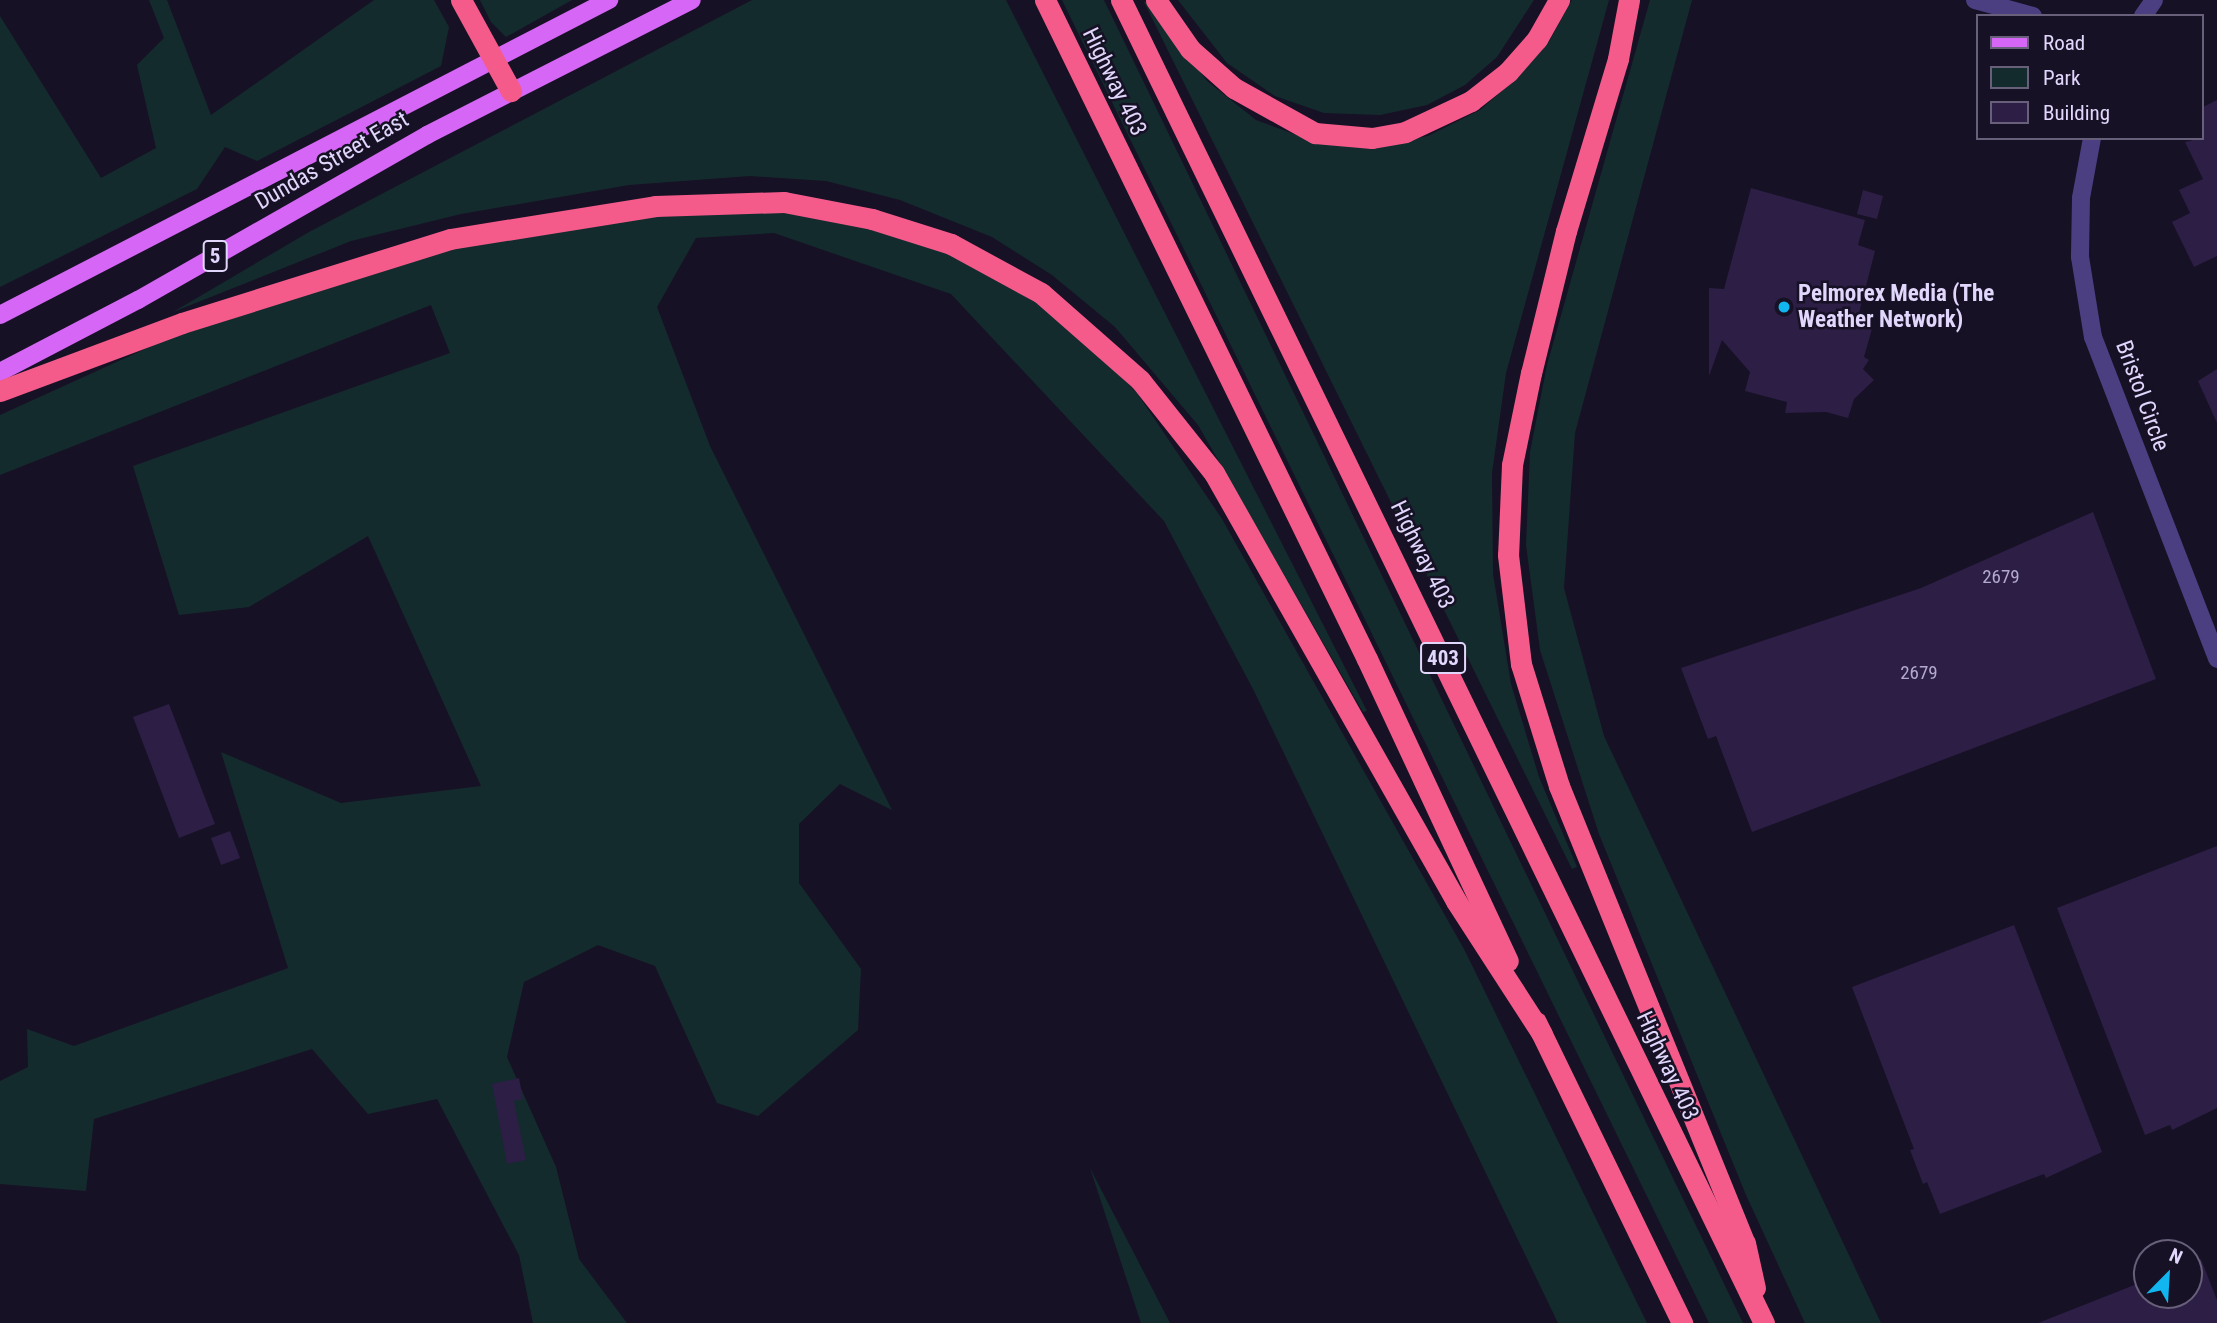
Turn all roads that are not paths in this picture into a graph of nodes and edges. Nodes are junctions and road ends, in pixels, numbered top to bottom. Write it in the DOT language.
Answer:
graph roads {
  1 [pos="461,0"];
  2 [pos="609,0"];
  3 [pos="692,0"];
  4 [pos="1045,0"];
  5 [pos="1121,0"];
  6 [pos="1156,0"];
  7 [pos="1559,0"];
  8 [pos="1629,0"];
  9 [pos="1975,0"];
  10 [pos="2026,14"];
  11 [pos="495,60"];
  12 [pos="511,91"];
  13 [pos="2092,140"];
  14 [pos="0,315"];
  15 [pos="0,372"];
  16 [pos="0,391"];
  17 [pos="2217,659"];
  18 [pos="1542,1034"];
  19 [pos="1762,1320"];
  20 [pos="1682,1323"];
  1 -- 11 [label="highway"];
  2 -- 11 [label="main road, Dundas Street East / 5"];
  3 -- 12 [label="main road, Dundas Street East / 5"];
  4 -- 18 [label="highway, Highway 403"];
  5 -- 19 [label="highway, Highway 403 / 403"];
  6 -- 7 [label="highway"];
  8 -- 19 [label="highway"];
  9 -- 10 [label="street"];
  11 -- 12 [label="highway"];
  11 -- 14 [label="main road, Dundas Street East / 5"];
  12 -- 15 [label="main road, Dundas Street East / 5"];
  13 -- 17 [label="street, Bristol Circle"];
  16 -- 18 [label="highway"];
  18 -- 20 [label="highway, Highway 403"];
}
